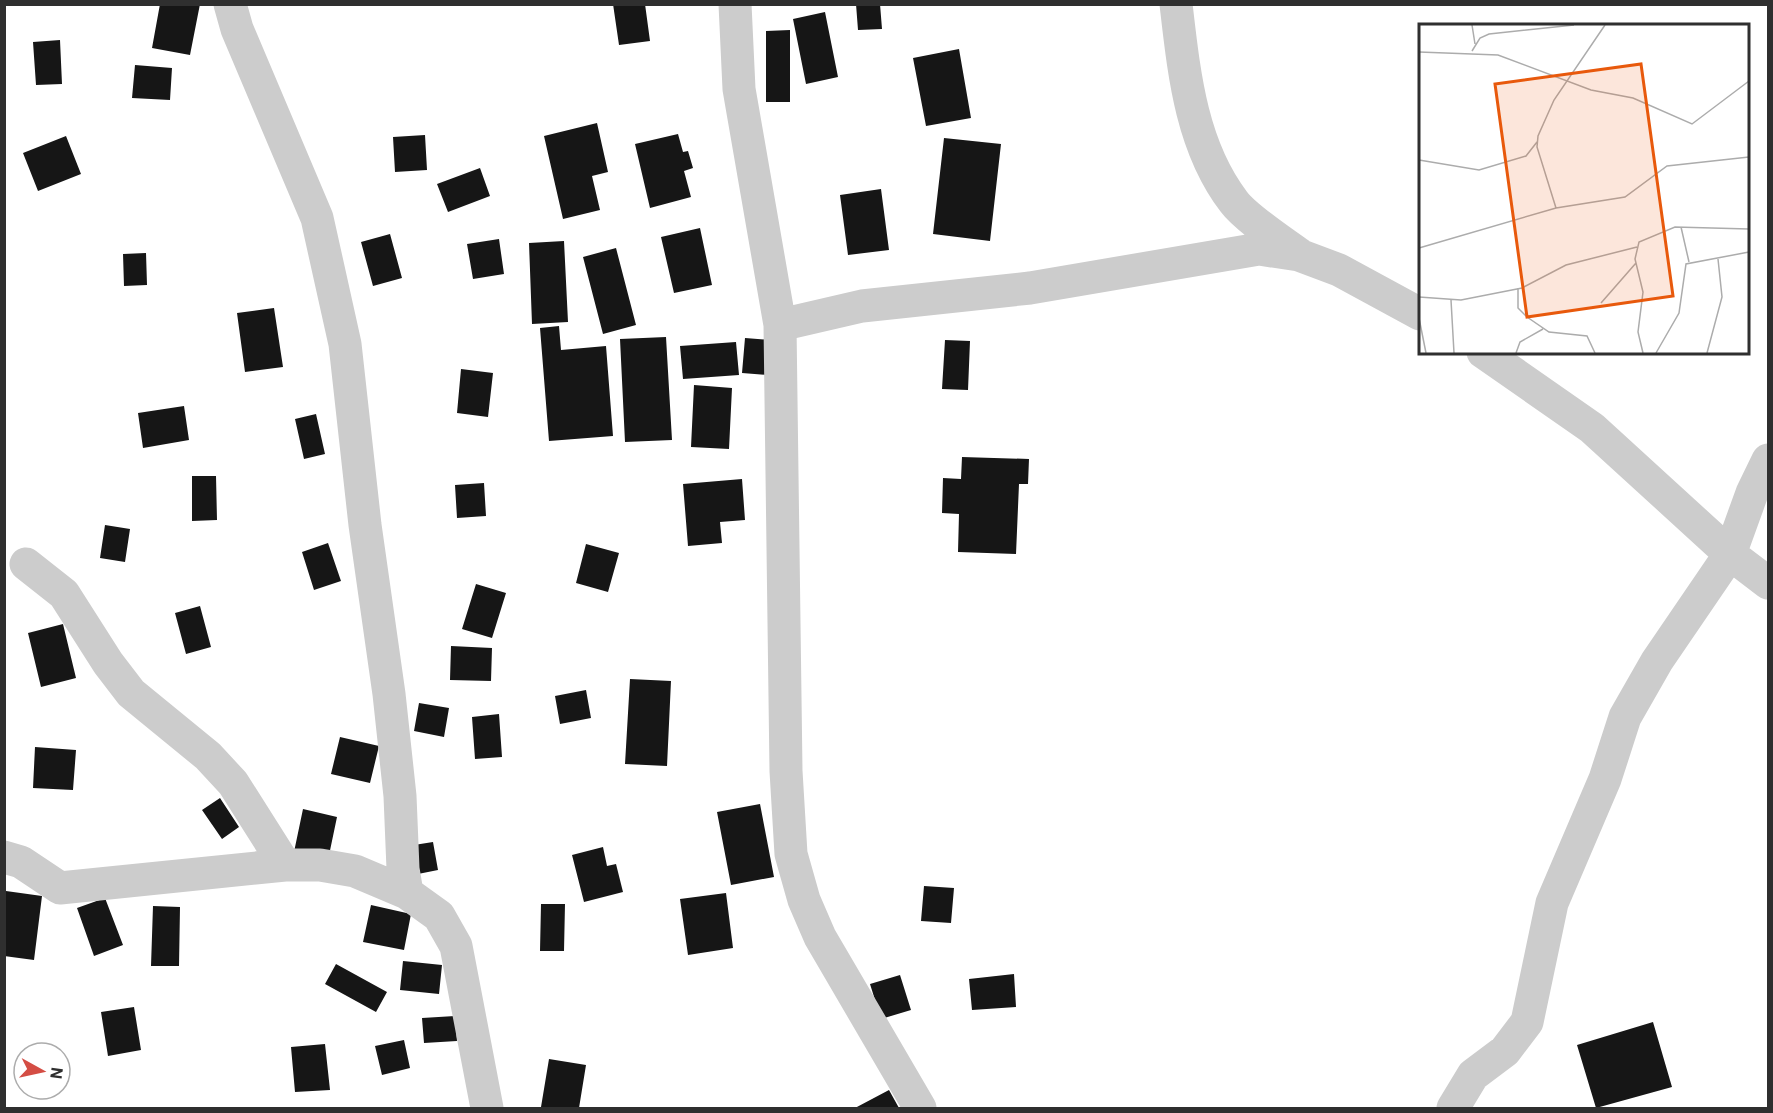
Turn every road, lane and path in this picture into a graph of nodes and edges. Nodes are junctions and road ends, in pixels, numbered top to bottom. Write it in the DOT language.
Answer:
graph roads {
  1 [pos="230,4"];
  2 [pos="735,4"];
  3 [pos="1176,4"];
  4 [pos="1299,255"];
  5 [pos="1419,313"];
  6 [pos="780,325"];
  7 [pos="1486,354"];
  8 [pos="1768,460"];
  9 [pos="1731,554"];
  10 [pos="26,564"];
  11 [pos="1768,582"];
  12 [pos="4,857"];
  13 [pos="285,866"];
  14 [pos="407,892"];
  15 [pos="487,1108"];
  16 [pos="920,1108"];
  17 [pos="1453,1108"];
  1 -- 14 [label="street"];
  2 -- 6 [label="street"];
  3 -- 4 [label="street"];
  4 -- 5 [label="street"];
  4 -- 6 [label="street"];
  6 -- 16 [label="street"];
  7 -- 9 [label="street"];
  8 -- 9 [label="street"];
  9 -- 11 [label="street"];
  9 -- 17 [label="street"];
  10 -- 13 [label="street"];
  12 -- 13 [label="street"];
  13 -- 14 [label="street"];
  14 -- 15 [label="street"];
}
